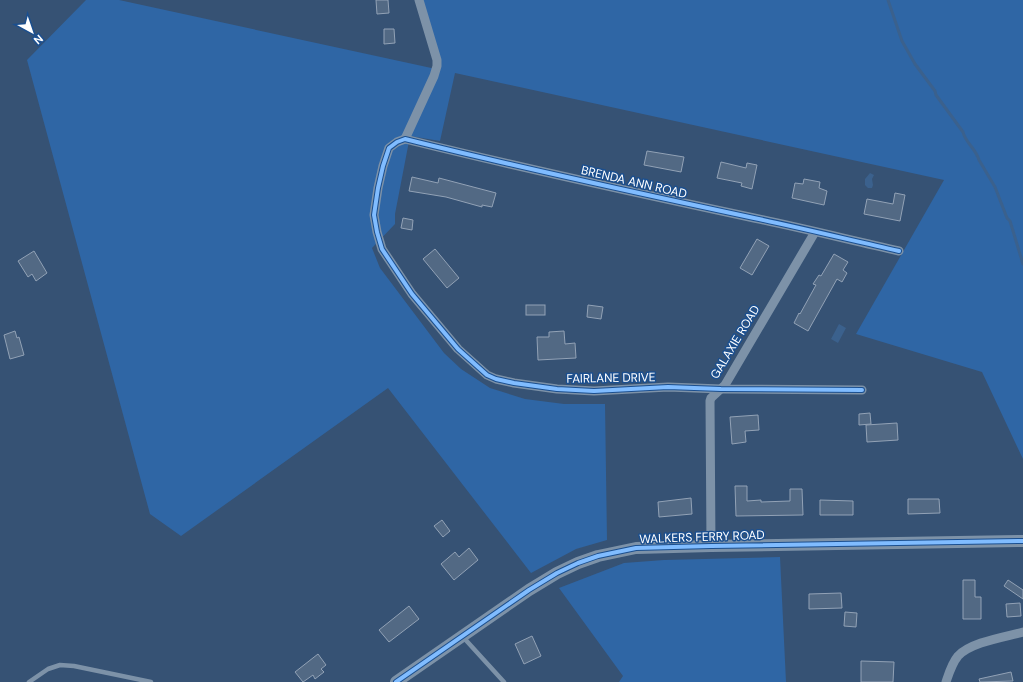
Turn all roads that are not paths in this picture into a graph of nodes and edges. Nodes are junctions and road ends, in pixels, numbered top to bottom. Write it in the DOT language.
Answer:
graph roads {
  1 [pos="419,0"];
  2 [pos="405,139"];
  3 [pos="814,232"];
  4 [pos="899,251"];
  5 [pos="721,389"];
  6 [pos="862,390"];
  7 [pos="1023,541"];
  8 [pos="711,546"];
  9 [pos="1023,632"];
  10 [pos="462,636"];
  11 [pos="29,682"];
  12 [pos="151,682"];
  13 [pos="396,682"];
  14 [pos="504,682"];
  15 [pos="946,682"];
  1 -- 2 [label="street"];
  2 -- 3 [label="street, BRENDA ANN ROAD"];
  2 -- 5 [label="street, FAIRLANE DRIVE"];
  3 -- 4 [label="street, BRENDA ANN ROAD"];
  3 -- 5 [label="street, GALAXIE ROAD"];
  5 -- 6 [label="street, FAIRLANE DRIVE"];
  5 -- 8 [label="street, GALAXIE ROAD"];
  7 -- 8 [label="street, WALKERS FERRY ROAD"];
  8 -- 10 [label="street, WALKERS FERRY ROAD"];
  9 -- 15 [label="street"];
  10 -- 13 [label="street, WALKERS FERRY ROAD"];
  10 -- 14 [label="lane"];
  11 -- 12 [label="lane"];
}
